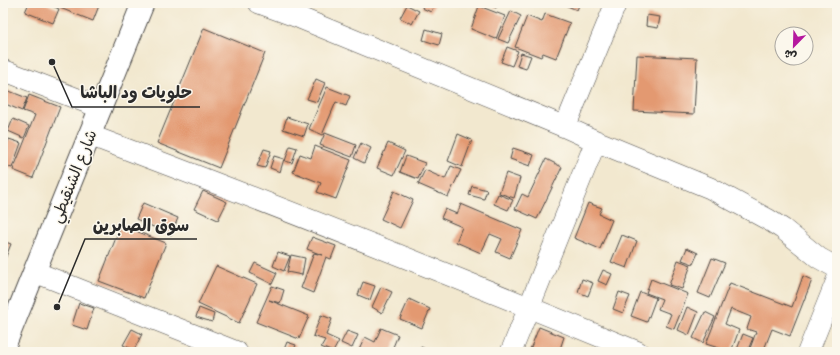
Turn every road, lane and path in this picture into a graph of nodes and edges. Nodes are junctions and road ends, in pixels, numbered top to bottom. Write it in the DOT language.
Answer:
graph roads {
  1 [pos="143,3"];
  2 [pos="259,3"];
  3 [pos="616,3"];
  4 [pos="303,11"];
  5 [pos="3,70"];
  6 [pos="101,108"];
  7 [pos="565,127"];
  8 [pos="89,135"];
  9 [pos="596,141"];
  10 [pos="837,268"];
  11 [pos="35,272"];
  12 [pos="837,280"];
  13 [pos="529,307"];
  14 [pos="3,349"];
  15 [pos="237,352"];
  16 [pos="511,352"];
  17 [pos="638,352"];
  18 [pos="808,352"];
  1 -- 6 [label="street, شارع الشنقيطي"];
  2 -- 4 [label="street"];
  3 -- 7 [label="street"];
  4 -- 7 [label="street"];
  5 -- 6 [label="street"];
  6 -- 8 [label="street, شارع الشنقيطي"];
  7 -- 9 [label="street"];
  8 -- 11 [label="street, شارع الشنقيطي"];
  8 -- 13 [label="street"];
  9 -- 10 [label="street"];
  9 -- 13 [label="street"];
  11 -- 14 [label="street, شارع الشنقيطي"];
  11 -- 15 [label="street"];
  12 -- 18 [label="street"];
  13 -- 16 [label="street"];
  13 -- 17 [label="street"];
}
